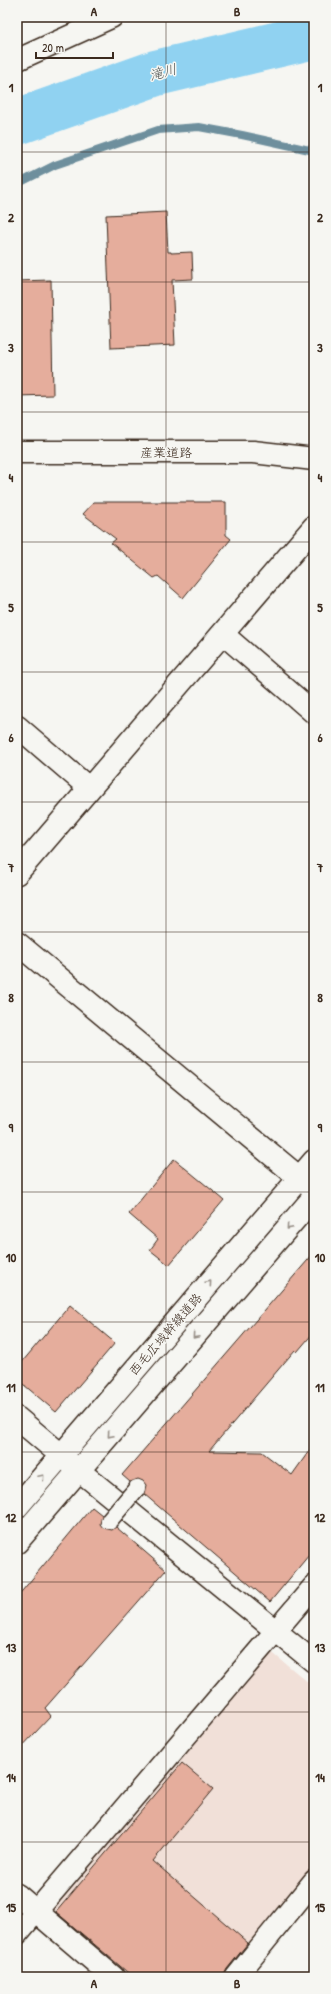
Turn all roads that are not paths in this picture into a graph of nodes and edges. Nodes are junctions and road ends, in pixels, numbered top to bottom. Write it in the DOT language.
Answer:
graph roads {
  1 [pos="112,17"];
  2 [pos="17,60"];
  3 [pos="17,452"];
  4 [pos="314,459"];
  5 [pos="314,527"];
  6 [pos="224,634"];
  7 [pos="314,713"];
  8 [pos="17,726"];
  9 [pos="89,788"];
  10 [pos="17,873"];
  11 [pos="17,943"];
  12 [pos="314,1161"];
  13 [pos="307,1184"];
  14 [pos="314,1197"];
  15 [pos="17,1418"];
  16 [pos="61,1456"];
  17 [pos="80,1470"];
  18 [pos="137,1488"];
  19 [pos="17,1507"];
  20 [pos="109,1521"];
  21 [pos="17,1542"];
  22 [pos="314,1586"];
  23 [pos="275,1631"];
  24 [pos="314,1662"];
  25 [pos="314,1881"];
  26 [pos="17,1895"];
  27 [pos="36,1912"];
  28 [pos="17,1934"];
  29 [pos="113,1977"];
  30 [pos="236,1977"];
  1 -- 2 [label="street"];
  3 -- 4 [label="street, 産業道路"];
  5 -- 6 [label="street"];
  6 -- 7 [label="street"];
  6 -- 9 [label="street"];
  8 -- 9 [label="street"];
  9 -- 10 [label="street"];
  11 -- 13 [label="street"];
  12 -- 13 [label="street, 西毛広域幹線道路"];
  16 -- 13 [label="street, 西毛広域幹線道路, one-way"];
  14 -- 17 [label="street, 西毛広域幹線道路, one-way"];
  15 -- 16 [label="street"];
  16 -- 17 [label="street"];
  19 -- 16 [label="street, 西毛広域幹線道路, one-way"];
  17 -- 21 [label="street, 西毛広域幹線道路"];
  17 -- 23 [label="street"];
  18 -- 20 [label="street, bridge"];
  22 -- 23 [label="street"];
  23 -- 24 [label="street"];
  23 -- 27 [label="street"];
  25 -- 30 [label="street"];
  26 -- 27 [label="street"];
  27 -- 28 [label="street"];
  27 -- 29 [label="street"];
}
